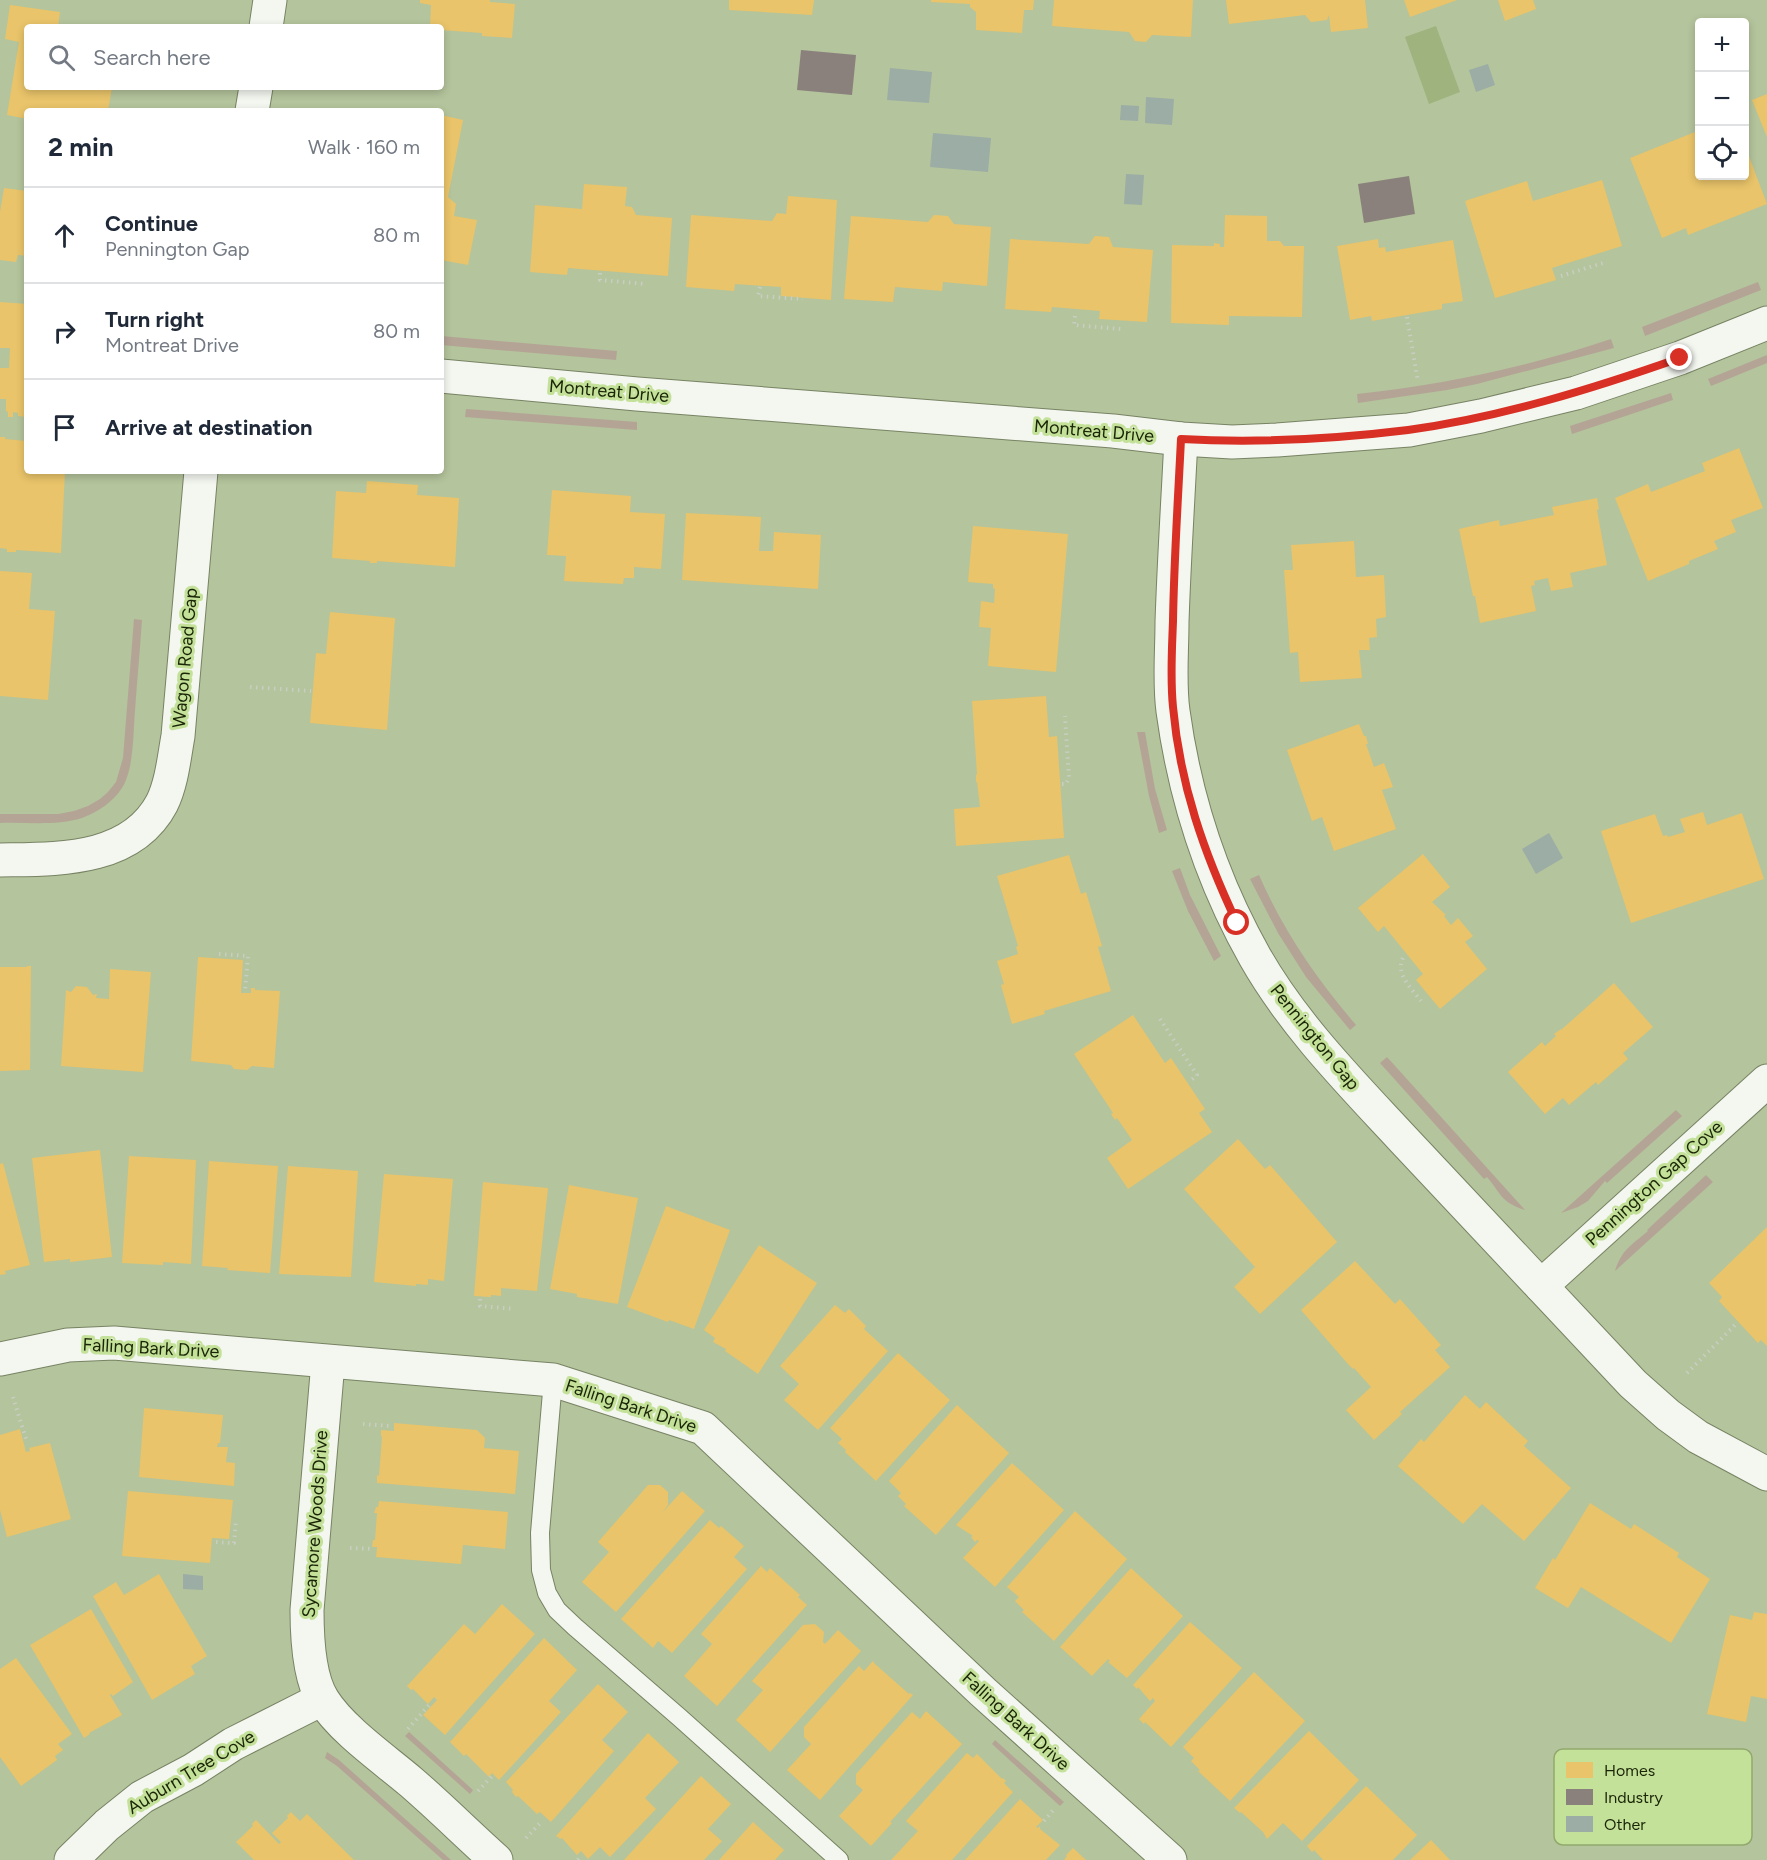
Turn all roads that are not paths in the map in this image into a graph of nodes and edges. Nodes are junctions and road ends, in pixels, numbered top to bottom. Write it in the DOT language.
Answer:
graph roads {
  1 [pos="270,0"];
  2 [pos="266,24"];
  3 [pos="256,90"];
  4 [pos="252,108"];
  5 [pos="1767,323"];
  6 [pos="444,376"];
  7 [pos="1181,439"];
  8 [pos="201,474"];
  9 [pos="0,860"];
  10 [pos="1767,1081"];
  11 [pos="1542,1286"];
  12 [pos="328,1362"];
  13 [pos="5,1374"];
  14 [pos="553,1380"];
  15 [pos="1767,1474"];
  16 [pos="322,1699"];
  17 [pos="71,1860"];
  18 [pos="496,1860"];
  19 [pos="839,1860"];
  20 [pos="1170,1860"];
  1 -- 2 [label="street"];
  3 -- 4 [label="street"];
  5 -- 7 [label="street, Montreat Drive"];
  6 -- 7 [label="street, Montreat Drive"];
  7 -- 11 [label="street, Pennington Gap"];
  8 -- 9 [label="street, Wagon Road Gap"];
  10 -- 11 [label="street, Pennington Gap Cove"];
  11 -- 15 [label="street, Pennington Gap"];
  12 -- 13 [label="street, Falling Bark Drive"];
  12 -- 14 [label="street, Falling Bark Drive"];
  12 -- 16 [label="street, Sycamore Woods Drive"];
  14 -- 19 [label="lane"];
  14 -- 20 [label="street, Falling Bark Drive"];
  16 -- 17 [label="street, Auburn Tree Cove"];
  16 -- 18 [label="street, Sycamore Woods Drive"];
}
